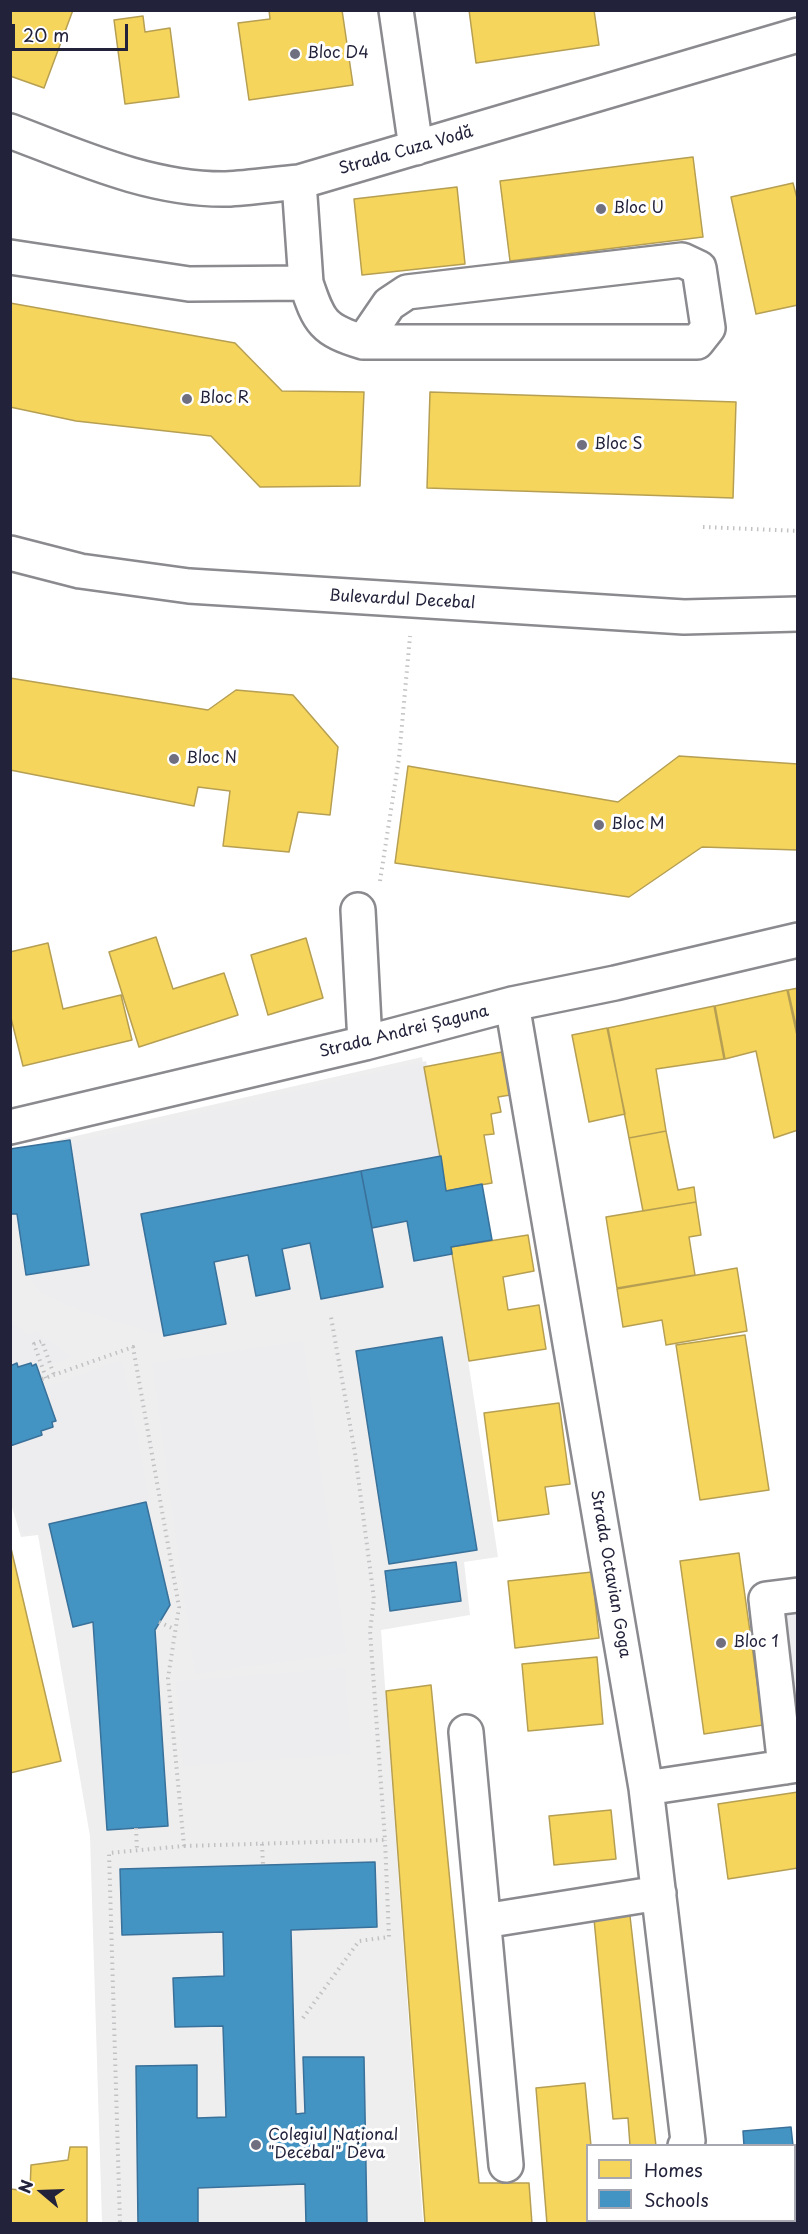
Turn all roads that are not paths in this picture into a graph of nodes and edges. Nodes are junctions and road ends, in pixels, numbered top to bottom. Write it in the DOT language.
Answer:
graph roads {
  1 [pos="396,10"];
  2 [pos="798,35"];
  3 [pos="10,131"];
  4 [pos="416,148"];
  5 [pos="299,182"];
  6 [pos="10,257"];
  7 [pos="306,283"];
  8 [pos="363,342"];
  9 [pos="10,554"];
  10 [pos="798,614"];
  11 [pos="358,910"];
  12 [pos="798,940"];
  13 [pos="512,1004"];
  14 [pos="365,1043"];
  15 [pos="10,1127"];
  16 [pos="798,1595"];
  17 [pos="466,1732"];
  18 [pos="791,1766"];
  19 [pos="646,1788"];
  20 [pos="659,1893"];
  21 [pos="484,1922"];
  22 [pos="686,2144"];
  23 [pos="506,2165"];
  1 -- 4 [label="street"];
  2 -- 4 [label="street, Strada Cuza Vodă"];
  3 -- 5 [label="street, Strada Cuza Vodă"];
  4 -- 5 [label="street, Strada Cuza Vodă"];
  5 -- 7 [label="street"];
  6 -- 7 [label="street"];
  7 -- 8 [label="street"];
  8 -- 8 [label="street"];
  9 -- 10 [label="street, Bulevardul Decebal"];
  11 -- 14 [label="street"];
  12 -- 13 [label="street, Strada Andrei Șaguna"];
  13 -- 14 [label="street, Strada Andrei Șaguna"];
  13 -- 19 [label="street, Strada Octavian Goga"];
  14 -- 15 [label="street, Strada Andrei Șaguna"];
  16 -- 18 [label="street"];
  17 -- 21 [label="street"];
  18 -- 19 [label="street"];
  19 -- 20 [label="street, Strada Octavian Goga"];
  20 -- 21 [label="street"];
  20 -- 22 [label="street, Strada Octavian Goga"];
  21 -- 23 [label="street"];
}
